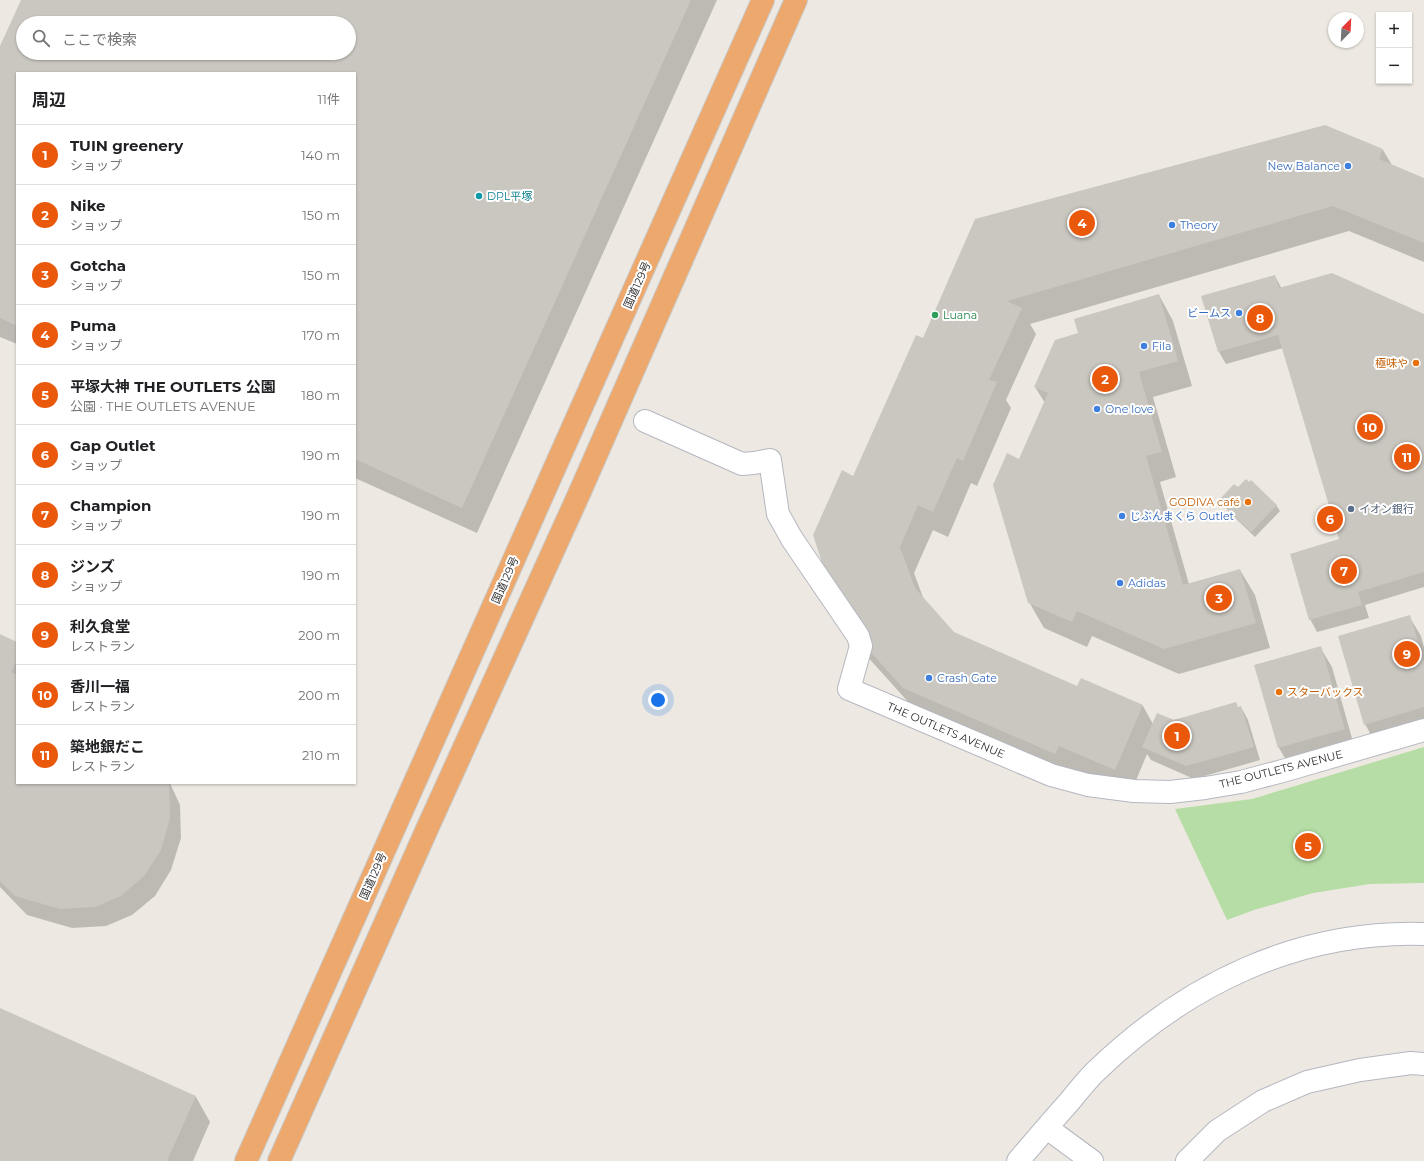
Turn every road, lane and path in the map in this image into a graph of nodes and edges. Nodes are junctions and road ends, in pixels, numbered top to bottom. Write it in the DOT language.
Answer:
graph roads {
  1 [pos="763,0"];
  2 [pos="796,0"];
  3 [pos="644,421"];
  4 [pos="1424,730"];
  5 [pos="1424,934"];
  6 [pos="1424,1064"];
  7 [pos="1047,1128"];
  8 [pos="246,1161"];
  9 [pos="279,1161"];
  10 [pos="1018,1161"];
  11 [pos="1092,1161"];
  12 [pos="1187,1161"];
  1 -- 8 [label="highway, 国道129号"];
  2 -- 9 [label="highway"];
  3 -- 4 [label="street, THE OUTLETS AVENUE"];
  5 -- 7 [label="street"];
  6 -- 12 [label="street"];
  7 -- 10 [label="street"];
  7 -- 11 [label="street"];
}
